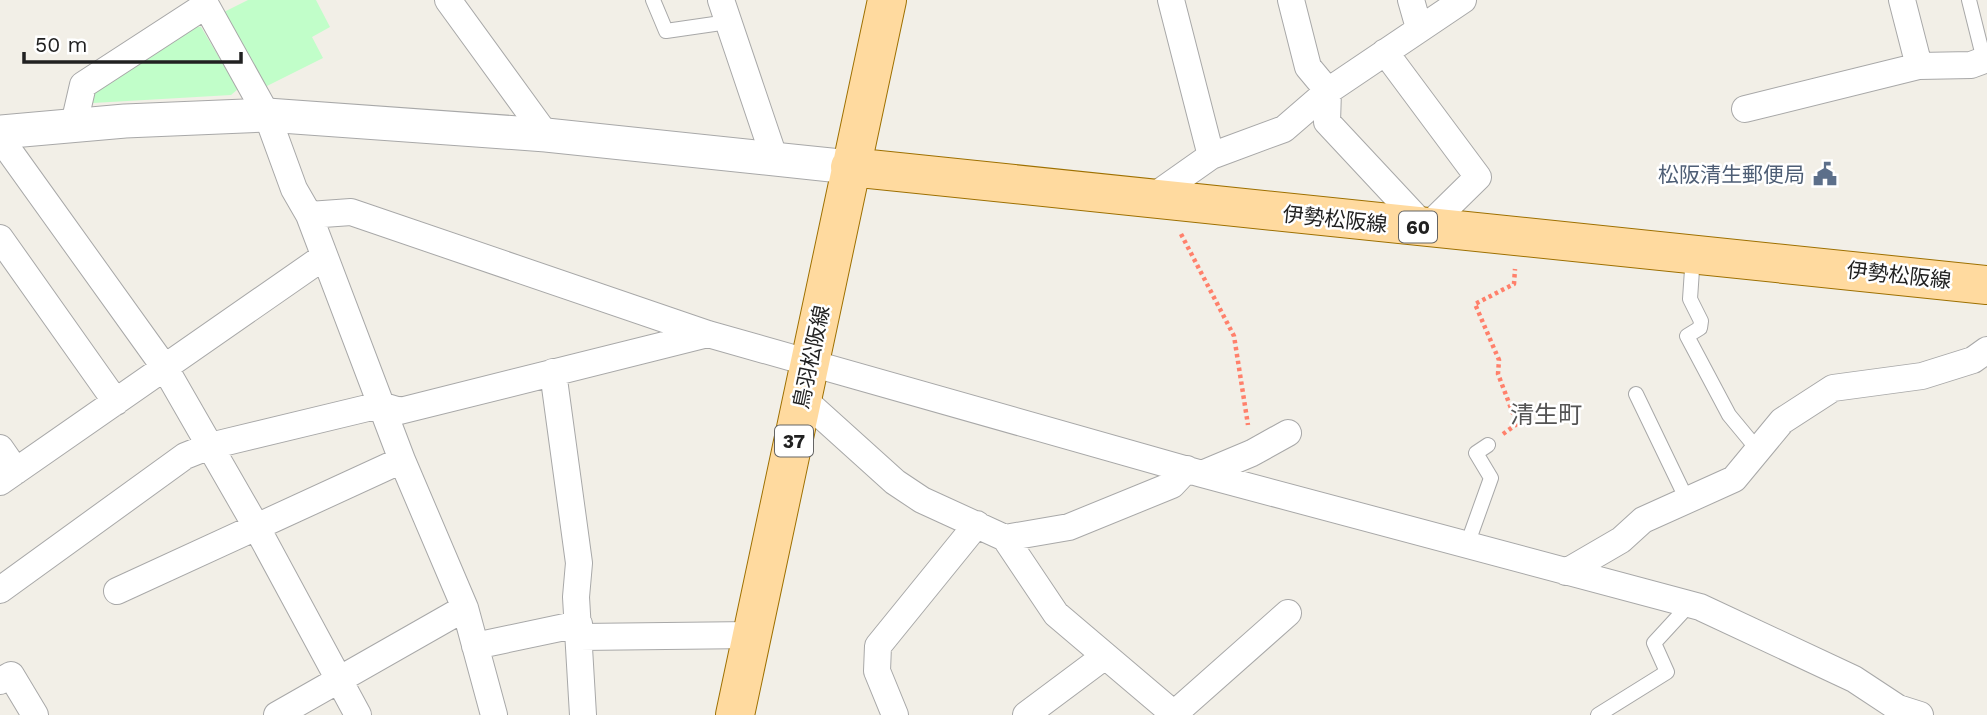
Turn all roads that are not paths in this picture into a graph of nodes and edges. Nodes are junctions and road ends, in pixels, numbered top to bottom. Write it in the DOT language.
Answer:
graph roads {
  1 [pos="448,0"];
  2 [pos="653,0"];
  3 [pos="887,0"];
  4 [pos="1171,0"];
  5 [pos="1291,0"];
  6 [pos="1411,0"];
  7 [pos="1463,0"];
  8 [pos="1902,0"];
  9 [pos="1969,0"];
  10 [pos="205,3"];
  11 [pos="724,11"];
  12 [pos="1419,28"];
  13 [pos="1385,52"];
  14 [pos="1985,59"];
  15 [pos="1919,66"];
  16 [pos="1328,91"];
  17 [pos="1745,109"];
  18 [pos="267,115"];
  19 [pos="74,124"];
  20 [pos="0,132"];
  21 [pos="546,135"];
  22 [pos="0,138"];
  23 [pos="1211,156"];
  24 [pos="774,157"];
  25 [pos="850,167"];
  26 [pos="1157,200"];
  27 [pos="309,215"];
  28 [pos="1426,228"];
  29 [pos="0,238"];
  30 [pos="1693,254"];
  31 [pos="322,258"];
  32 [pos="1987,285"];
  33 [pos="708,334"];
  34 [pos="1987,350"];
  35 [pos="811,362"];
  36 [pos="164,368"];
  37 [pos="553,372"];
  38 [pos="1636,394"];
  39 [pos="803,399"];
  40 [pos="116,402"];
  41 [pos="380,405"];
  42 [pos="1288,433"];
  43 [pos="1488,445"];
  44 [pos="210,446"];
  45 [pos="0,448"];
  46 [pos="1759,450"];
  47 [pos="402,460"];
  48 [pos="1195,471"];
  49 [pos="8,476"];
  50 [pos="1688,502"];
  51 [pos="977,524"];
  52 [pos="257,528"];
  53 [pos="1005,538"];
  54 [pos="1467,545"];
  55 [pos="1566,572"];
  56 [pos="0,590"];
  57 [pos="117,591"];
  58 [pos="1689,605"];
  59 [pos="465,608"];
  60 [pos="1288,613"];
  61 [pos="580,630"];
  62 [pos="752,635"];
  63 [pos="475,646"];
  64 [pos="1105,656"];
  65 [pos="340,679"];
  66 [pos="0,681"];
  67 [pos="35,715"];
  68 [pos="277,715"];
  69 [pos="359,715"];
  70 [pos="494,715"];
  71 [pos="583,715"];
  72 [pos="735,715"];
  73 [pos="895,715"];
  74 [pos="1026,715"];
  75 [pos="1174,715"];
  76 [pos="1598,715"];
  77 [pos="1920,715"];
  1 -- 21 [label="street"];
  2 -- 11 [label="lane"];
  3 -- 25 [label="main road, 鳥羽松阪線 / 37"];
  4 -- 23 [label="street"];
  5 -- 16 [label="street"];
  6 -- 12 [label="street"];
  7 -- 12 [label="street"];
  8 -- 15 [label="street"];
  9 -- 14 [label="lane"];
  10 -- 18 [label="street"];
  10 -- 19 [label="street"];
  11 -- 24 [label="street"];
  12 -- 13 [label="street"];
  13 -- 16 [label="street"];
  13 -- 28 [label="street"];
  14 -- 15 [label="street"];
  15 -- 17 [label="street"];
  16 -- 23 [label="street"];
  16 -- 28 [label="street"];
  18 -- 19 [label="street"];
  18 -- 21 [label="street"];
  18 -- 27 [label="street"];
  19 -- 20 [label="street"];
  21 -- 24 [label="street"];
  22 -- 36 [label="street"];
  23 -- 26 [label="street"];
  24 -- 25 [label="street"];
  25 -- 26 [label="main road, 伊勢松阪線 / 60"];
  25 -- 35 [label="main road, 鳥羽松阪線 / 37"];
  26 -- 28 [label="main road, 伊勢松阪線 / 60"];
  27 -- 31 [label="street"];
  27 -- 33 [label="street"];
  28 -- 30 [label="main road, 伊勢松阪線 / 60"];
  29 -- 40 [label="street"];
  30 -- 32 [label="main road, 伊勢松阪線 / 60"];
  30 -- 46 [label="lane"];
  31 -- 36 [label="street"];
  31 -- 41 [label="street"];
  33 -- 35 [label="street"];
  33 -- 37 [label="street"];
  34 -- 46 [label="street"];
  35 -- 39 [label="main road, 鳥羽松阪線 / 37"];
  35 -- 48 [label="street"];
  36 -- 40 [label="street"];
  36 -- 44 [label="street"];
  37 -- 41 [label="street"];
  37 -- 61 [label="street"];
  38 -- 50 [label="lane"];
  39 -- 51 [label="street"];
  39 -- 62 [label="main road, 鳥羽松阪線 / 37"];
  40 -- 49 [label="street"];
  41 -- 44 [label="street"];
  41 -- 47 [label="street"];
  42 -- 48 [label="street"];
  43 -- 54 [label="lane"];
  44 -- 52 [label="street"];
  44 -- 56 [label="street"];
  45 -- 49 [label="street"];
  46 -- 50 [label="street"];
  47 -- 52 [label="street"];
  47 -- 59 [label="street"];
  48 -- 53 [label="street"];
  48 -- 54 [label="street"];
  50 -- 55 [label="street"];
  51 -- 53 [label="street"];
  51 -- 73 [label="street"];
  52 -- 57 [label="street"];
  52 -- 65 [label="street"];
  53 -- 64 [label="street"];
  54 -- 55 [label="street"];
  55 -- 58 [label="street"];
  58 -- 76 [label="lane"];
  58 -- 77 [label="street"];
  59 -- 63 [label="street"];
  59 -- 65 [label="street"];
  60 -- 75 [label="street"];
  61 -- 62 [label="street"];
  61 -- 63 [label="street"];
  61 -- 71 [label="street"];
  62 -- 72 [label="main road, 鳥羽松阪線 / 37"];
  63 -- 70 [label="street"];
  64 -- 74 [label="street"];
  64 -- 75 [label="street"];
  65 -- 68 [label="street"];
  65 -- 69 [label="street"];
  66 -- 67 [label="street"];
}
